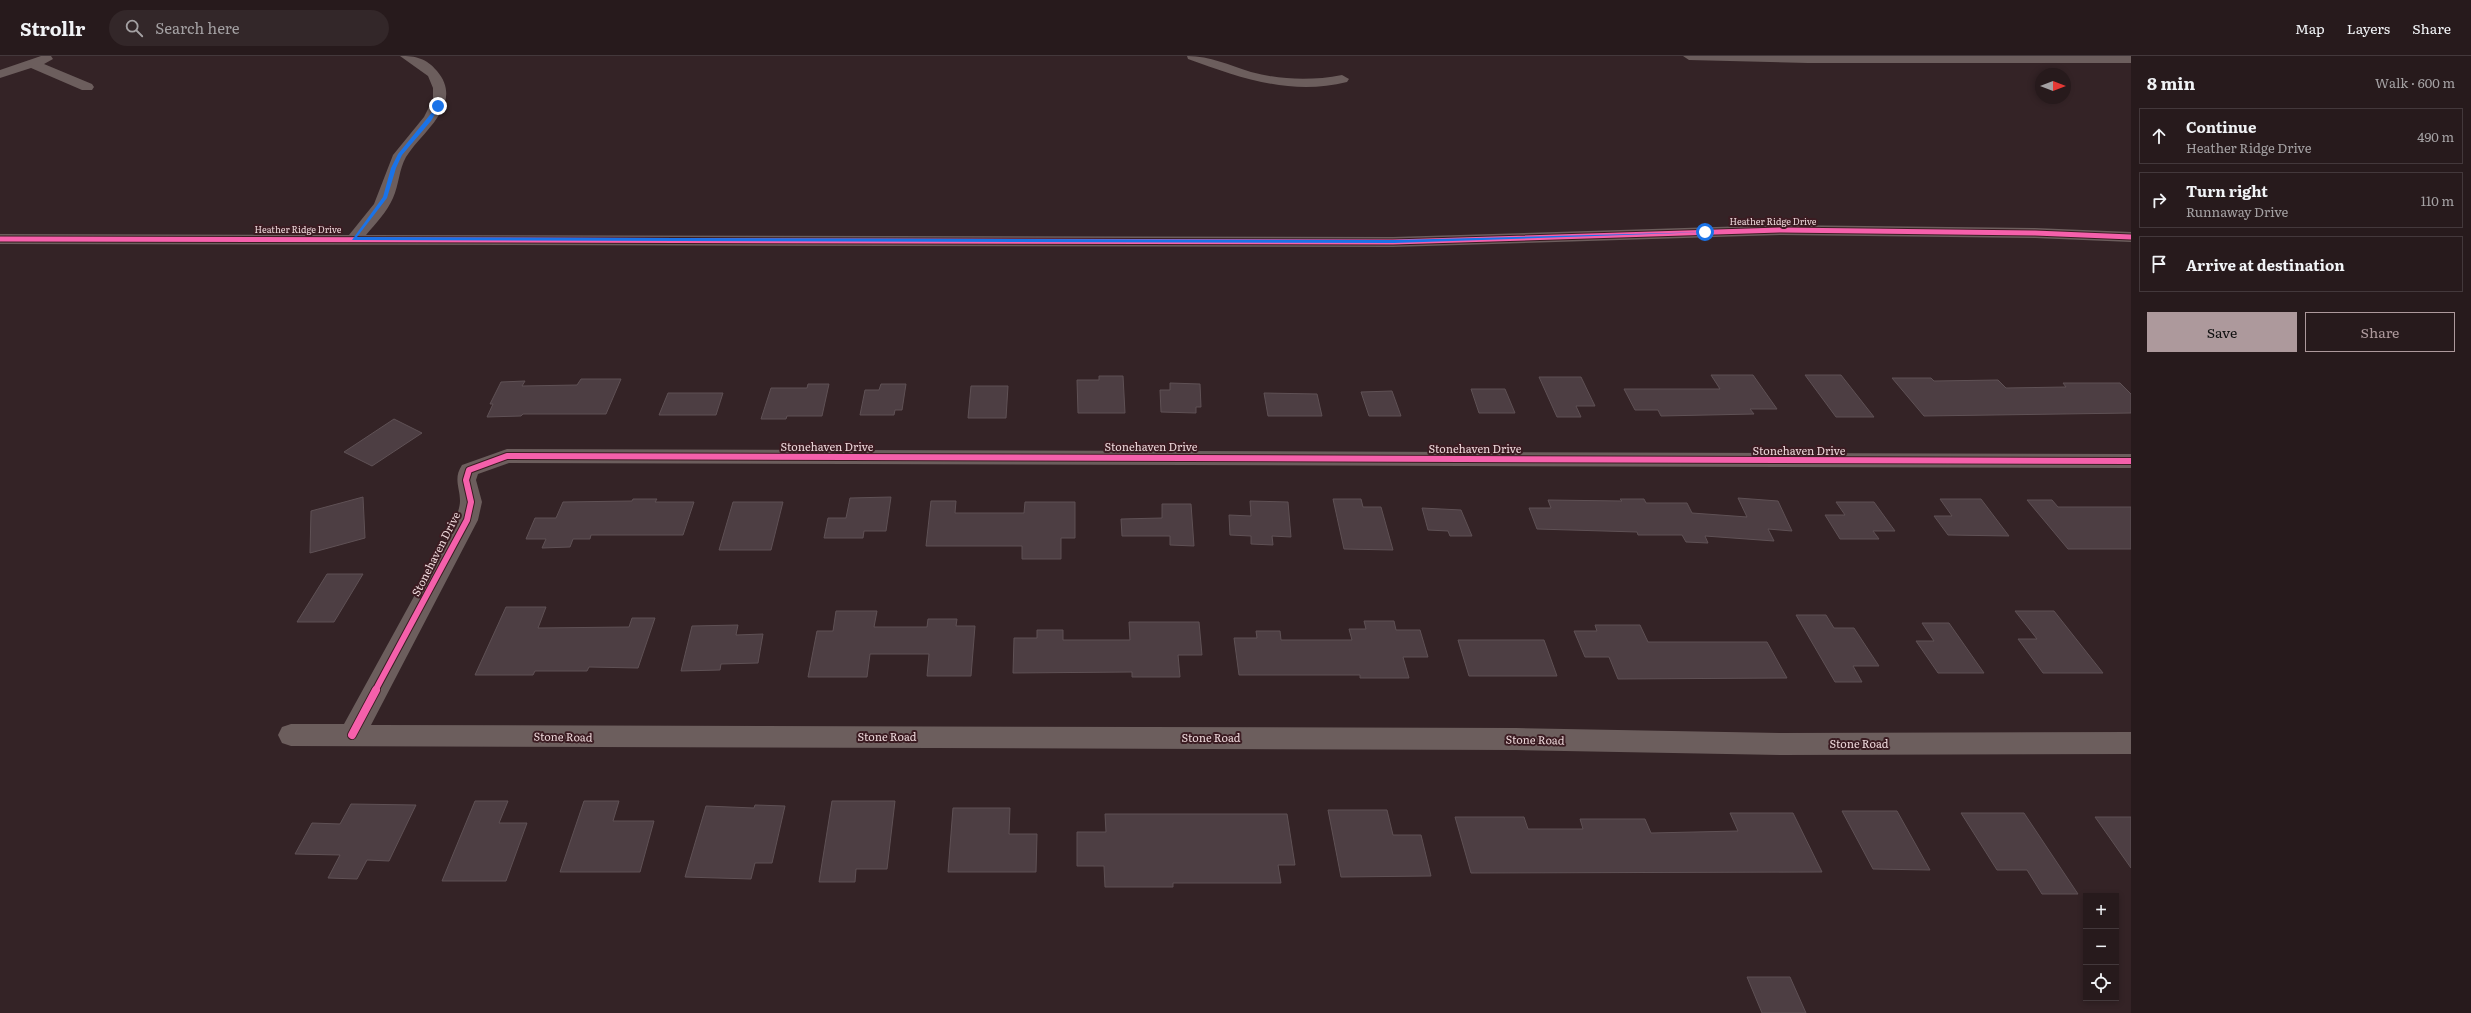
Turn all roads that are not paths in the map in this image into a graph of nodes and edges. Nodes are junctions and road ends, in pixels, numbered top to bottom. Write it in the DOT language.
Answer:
graph roads {
  1 [pos="53,56"];
  2 [pos="406,56"];
  3 [pos="1193,56"];
  4 [pos="1689,56"];
  5 [pos="2121,58"];
  6 [pos="32,64"];
  7 [pos="0,74"];
  8 [pos="1342,79"];
  9 [pos="87,87"];
  10 [pos="2131,237"];
  11 [pos="1,239"];
  12 [pos="354,239"];
  13 [pos="2131,462"];
  14 [pos="291,735"];
  15 [pos="352,735"];
  16 [pos="2131,743"];
  1 -- 6 [label="street"];
  2 -- 12 [label="street"];
  3 -- 8 [label="street"];
  4 -- 5 [label="street"];
  6 -- 7 [label="street"];
  6 -- 9 [label="street"];
  10 -- 12 [label="street, Heather Ridge Drive"];
  11 -- 12 [label="street, Heather Ridge Drive"];
  13 -- 15 [label="street, Stonehaven Drive"];
  14 -- 15 [label="street, Stone Road"];
  15 -- 16 [label="street, Stone Road"];
}
